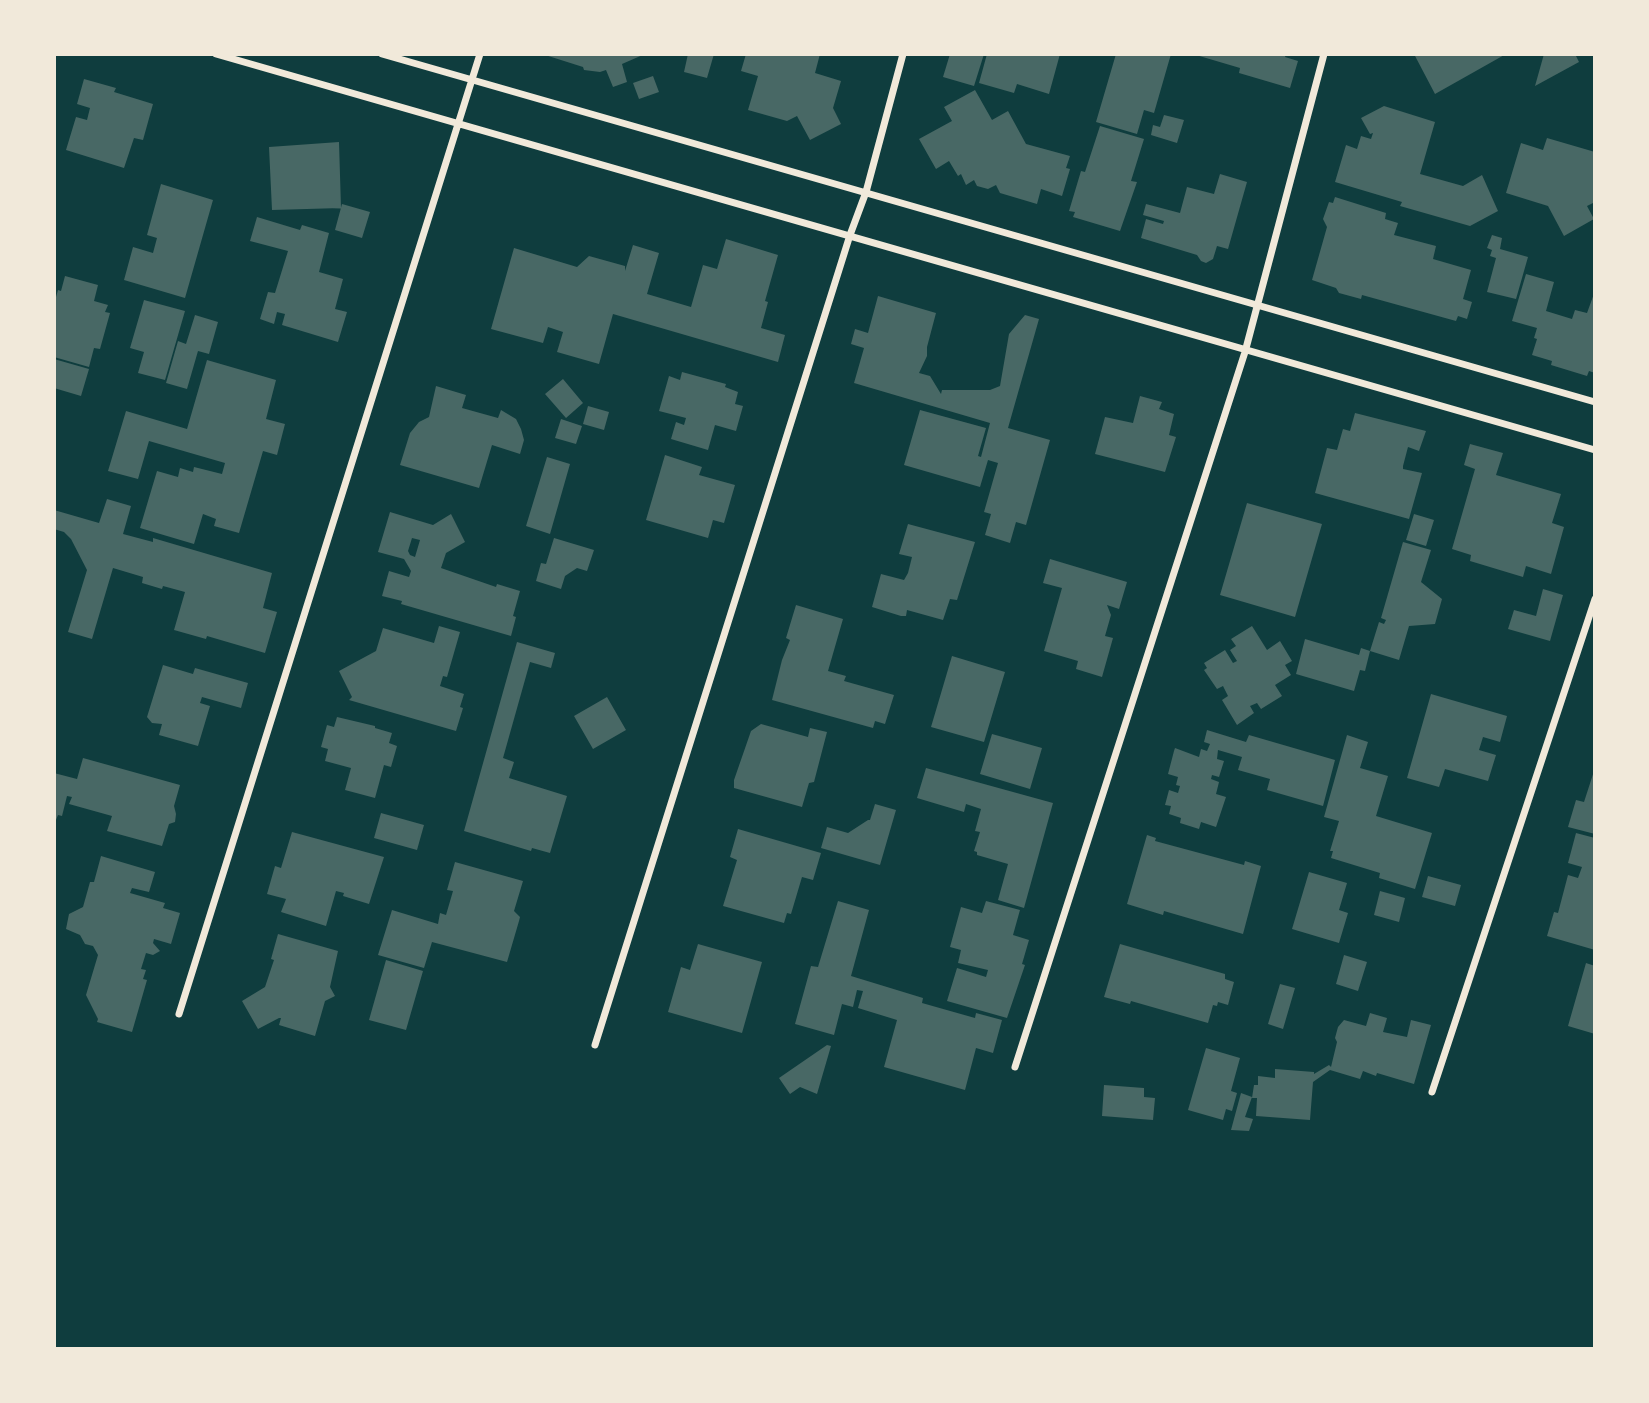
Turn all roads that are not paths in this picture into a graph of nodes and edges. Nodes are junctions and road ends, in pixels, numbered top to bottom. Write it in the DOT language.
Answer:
graph roads {
  1 [pos="216,54"];
  2 [pos="382,54"];
  3 [pos="480,54"];
  4 [pos="903,54"];
  5 [pos="1324,54"];
  6 [pos="472,82"];
  7 [pos="460,123"];
  8 [pos="866,192"];
  9 [pos="850,235"];
  10 [pos="1258,305"];
  11 [pos="1245,352"];
  12 [pos="1595,402"];
  13 [pos="1595,450"];
  14 [pos="1595,599"];
  15 [pos="179,1014"];
  16 [pos="595,1045"];
  17 [pos="1015,1067"];
  18 [pos="1432,1092"];
  1 -- 7 [label="street"];
  2 -- 6 [label="street"];
  3 -- 6 [label="street"];
  4 -- 8 [label="street"];
  5 -- 10 [label="street"];
  6 -- 7 [label="street"];
  6 -- 8 [label="street"];
  7 -- 9 [label="street"];
  7 -- 15 [label="street"];
  8 -- 9 [label="street"];
  8 -- 10 [label="street"];
  9 -- 11 [label="street"];
  9 -- 16 [label="street"];
  10 -- 11 [label="street"];
  10 -- 12 [label="street"];
  11 -- 13 [label="street"];
  11 -- 17 [label="street"];
  14 -- 18 [label="street"];
}
